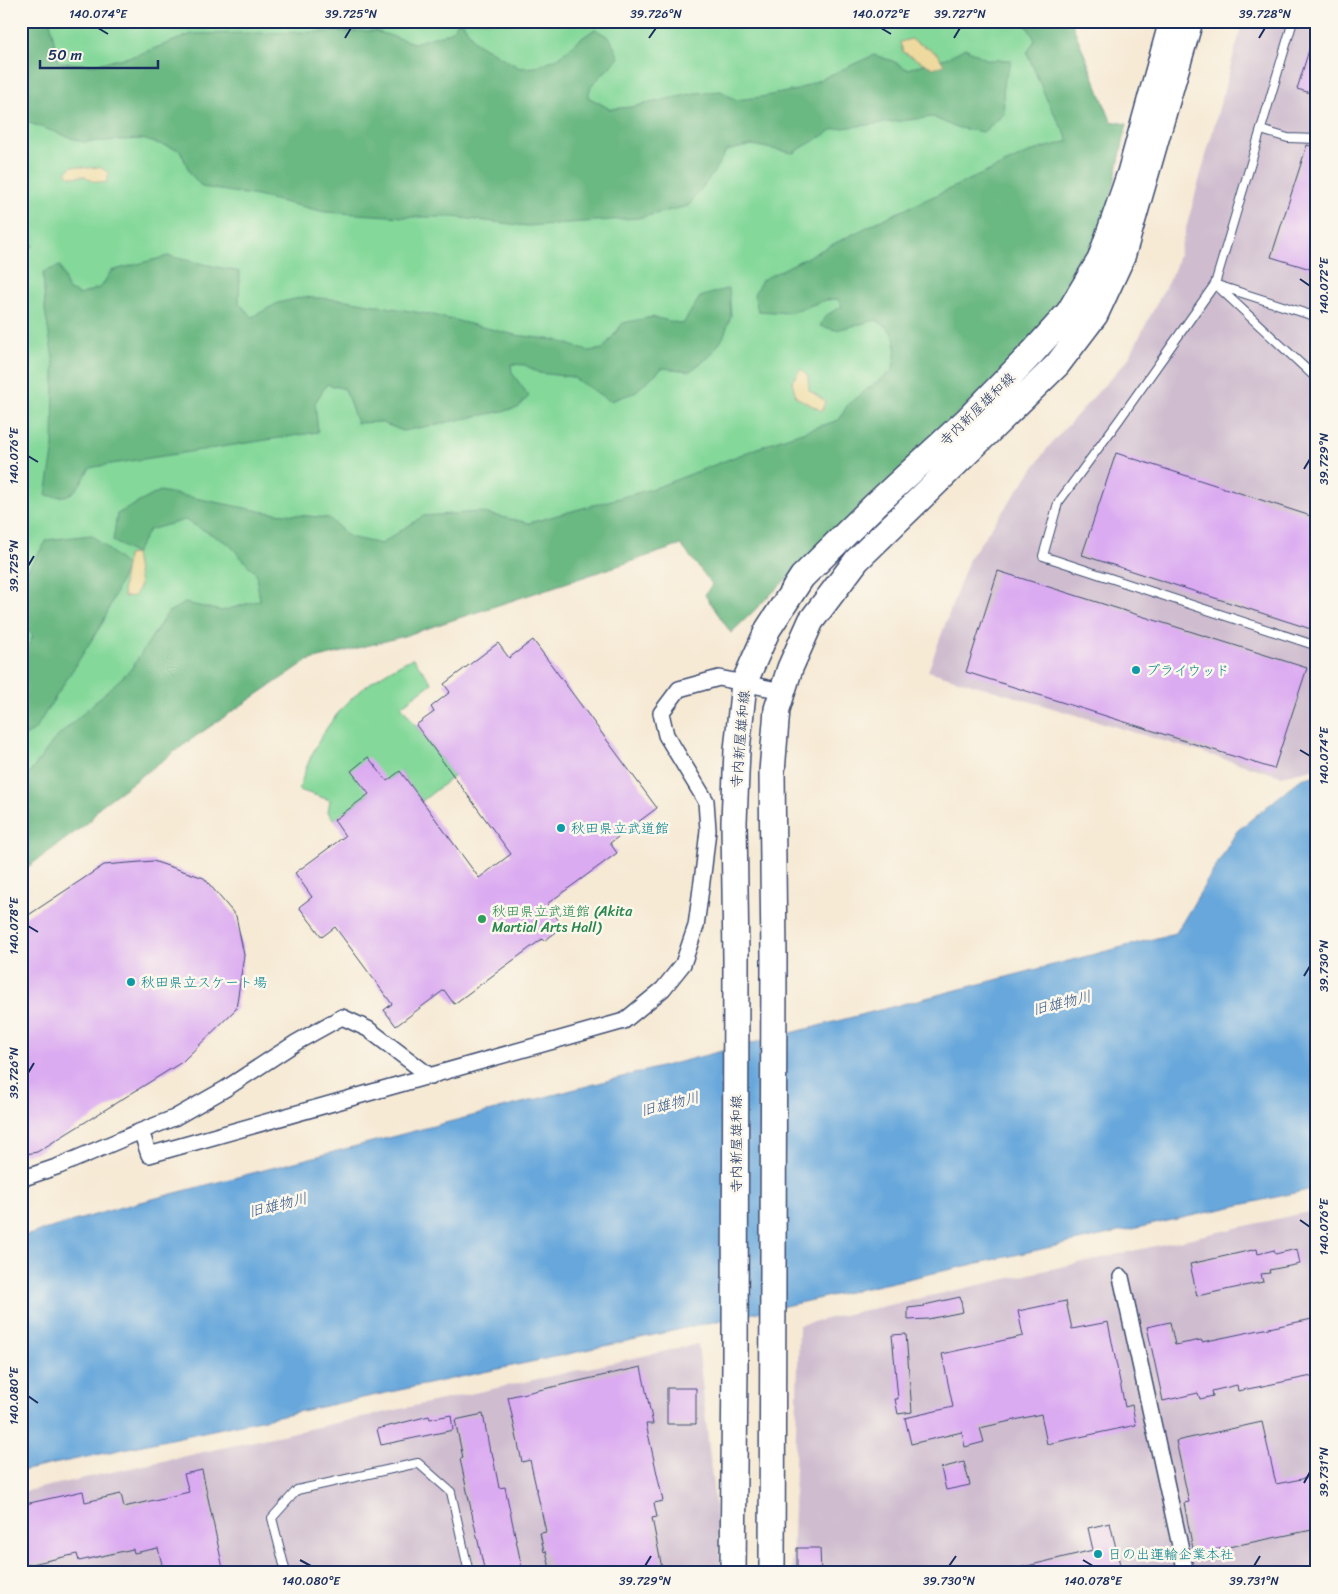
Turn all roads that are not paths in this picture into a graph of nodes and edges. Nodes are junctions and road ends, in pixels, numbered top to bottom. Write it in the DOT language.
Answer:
graph roads {
  1 [pos="1172,21"];
  2 [pos="1190,21"];
  3 [pos="1293,21"];
  4 [pos="1261,130"];
  5 [pos="1317,139"];
  6 [pos="1215,284"];
  7 [pos="1317,317"];
  8 [pos="1317,379"];
  9 [pos="1317,646"];
  10 [pos="744,683"];
  11 [pos="782,691"];
  12 [pos="431,1076"];
  13 [pos="141,1131"];
  14 [pos="21,1179"];
  15 [pos="1121,1277"];
  16 [pos="286,1573"];
  17 [pos="469,1573"];
  18 [pos="733,1573"];
  19 [pos="772,1573"];
  20 [pos="1186,1573"];
  1 -- 10 [label="main road, 寺内新屋雄和線"];
  2 -- 11 [label="main road, 寺内新屋雄和線"];
  3 -- 4 [label="lane"];
  4 -- 5 [label="lane"];
  4 -- 6 [label="lane"];
  6 -- 7 [label="lane"];
  6 -- 8 [label="lane"];
  6 -- 9 [label="lane"];
  10 -- 11 [label="street"];
  10 -- 12 [label="street"];
  10 -- 18 [label="main road, 寺内新屋雄和線"];
  11 -- 19 [label="main road, 寺内新屋雄和線"];
  12 -- 13 [label="street"];
  12 -- 13 [label="street"];
  13 -- 14 [label="street"];
  15 -- 20 [label="street"];
  16 -- 17 [label="lane"];
}
